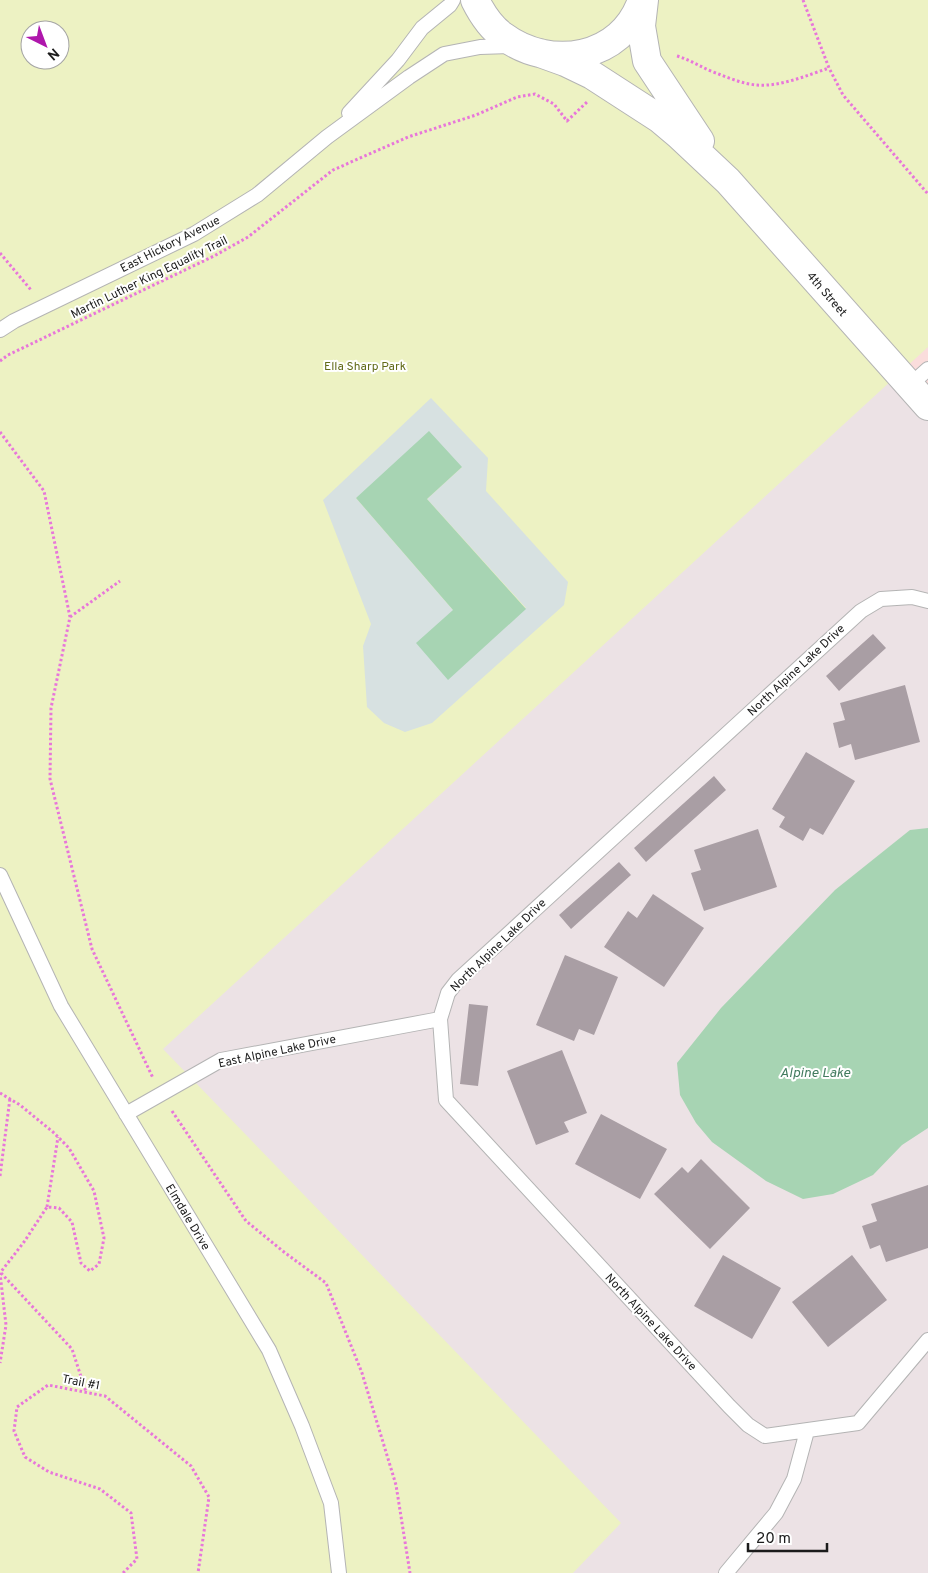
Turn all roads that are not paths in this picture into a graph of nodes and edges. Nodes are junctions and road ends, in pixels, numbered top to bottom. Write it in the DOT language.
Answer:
graph roads {
  1 [pos="453,0"];
  2 [pos="475,0"];
  3 [pos="643,0"];
  4 [pos="530,49"];
  5 [pos="326,137"];
  6 [pos="728,181"];
  7 [pos="0,330"];
  8 [pos="918,378"];
  9 [pos="928,406"];
  10 [pos="928,601"];
  11 [pos="0,875"];
  12 [pos="440,1019"];
  13 [pos="126,1114"];
  14 [pos="928,1340"];
  15 [pos="807,1431"];
  16 [pos="339,1573"];
  17 [pos="726,1573"];
  1 -- 5 [label="lane, East Hickory Avenue"];
  2 -- 4 [label="street"];
  3 -- 4 [label="street"];
  3 -- 6 [label="street, 4th Street"];
  4 -- 5 [label="lane, East Hickory Avenue"];
  4 -- 6 [label="street, 4th Street"];
  5 -- 7 [label="lane, East Hickory Avenue"];
  6 -- 8 [label="street, 4th Street"];
  8 -- 9 [label="street, 4th Street"];
  10 -- 12 [label="lane, North Alpine Lake Drive"];
  11 -- 13 [label="lane, Elmdale Drive"];
  12 -- 13 [label="lane, East Alpine Lake Drive"];
  12 -- 15 [label="lane, North Alpine Lake Drive"];
  13 -- 16 [label="lane, Elmdale Drive"];
  14 -- 15 [label="lane, North Alpine Lake Drive"];
  15 -- 17 [label="lane"];
}
